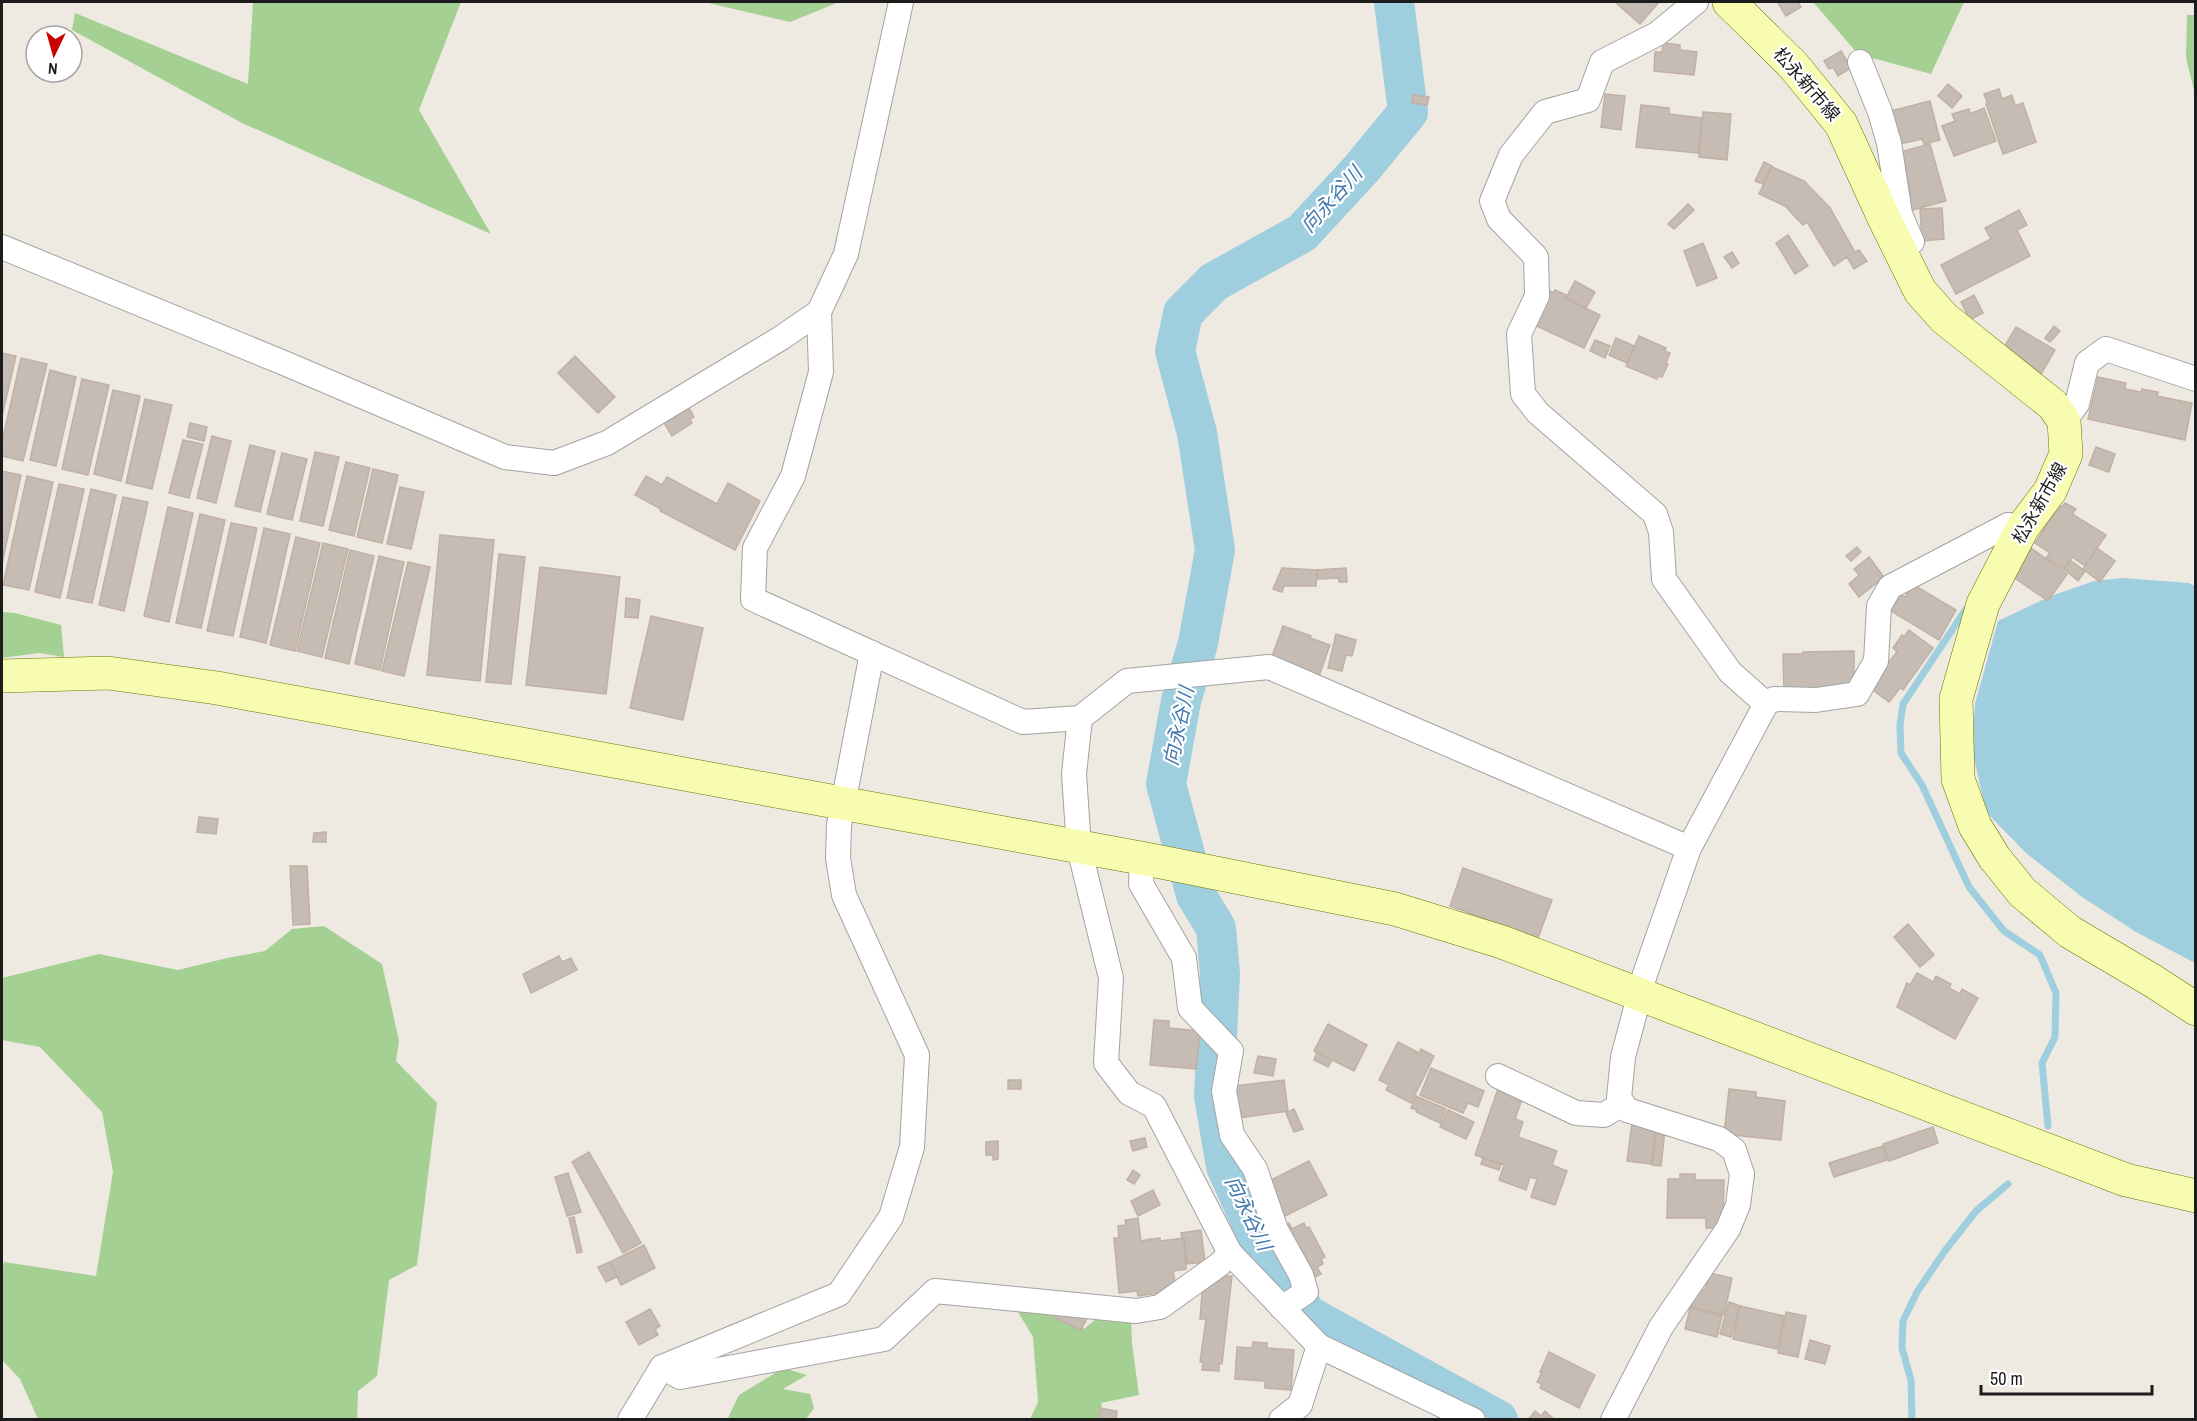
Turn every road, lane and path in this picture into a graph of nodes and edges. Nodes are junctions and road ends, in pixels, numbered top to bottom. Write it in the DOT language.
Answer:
graph roads {
  1 [pos="901,2"];
  2 [pos="1696,2"];
  3 [pos="1729,2"];
  4 [pos="1860,62"];
  5 [pos="2,247"];
  6 [pos="1938,311"];
  7 [pos="819,312"];
  8 [pos="2196,379"];
  9 [pos="2064,421"];
  10 [pos="2023,527"];
  11 [pos="872,653"];
  12 [pos="2,676"];
  13 [pos="1766,704"];
  14 [pos="1080,718"];
  15 [pos="844,802"];
  16 [pos="1079,848"];
  17 [pos="1689,848"];
  18 [pos="1146,860"];
  19 [pos="1638,995"];
  20 [pos="2196,1009"];
  21 [pos="1498,1076"];
  22 [pos="1622,1104"];
  23 [pos="2196,1196"];
  24 [pos="1230,1253"];
  25 [pos="1282,1308"];
  26 [pos="1319,1346"];
  27 [pos="662,1367"];
  28 [pos="630,1419"];
  29 [pos="1281,1419"];
  30 [pos="1473,1419"];
  31 [pos="1613,1419"];
  1 -- 7 [label="street"];
  2 -- 13 [label="street"];
  3 -- 6 [label="street, 松永新市線"];
  4 -- 6 [label="street"];
  5 -- 7 [label="street"];
  6 -- 9 [label="street, 松永新市線"];
  7 -- 11 [label="street"];
  8 -- 9 [label="street"];
  9 -- 10 [label="street, 松永新市線"];
  10 -- 13 [label="street"];
  10 -- 20 [label="street, 松永新市線"];
  11 -- 14 [label="street"];
  11 -- 15 [label="street"];
  12 -- 15 [label="street"];
  13 -- 17 [label="street"];
  14 -- 16 [label="street"];
  14 -- 17 [label="street"];
  15 -- 16 [label="street"];
  15 -- 27 [label="street"];
  16 -- 18 [label="street"];
  16 -- 24 [label="street"];
  17 -- 19 [label="street"];
  18 -- 19 [label="street"];
  18 -- 25 [label="street"];
  19 -- 22 [label="street"];
  19 -- 23 [label="street"];
  21 -- 22 [label="street"];
  22 -- 31 [label="street"];
  24 -- 25 [label="street"];
  24 -- 27 [label="street"];
  25 -- 26 [label="street"];
  26 -- 29 [label="street"];
  26 -- 30 [label="street"];
  27 -- 28 [label="street"];
}
